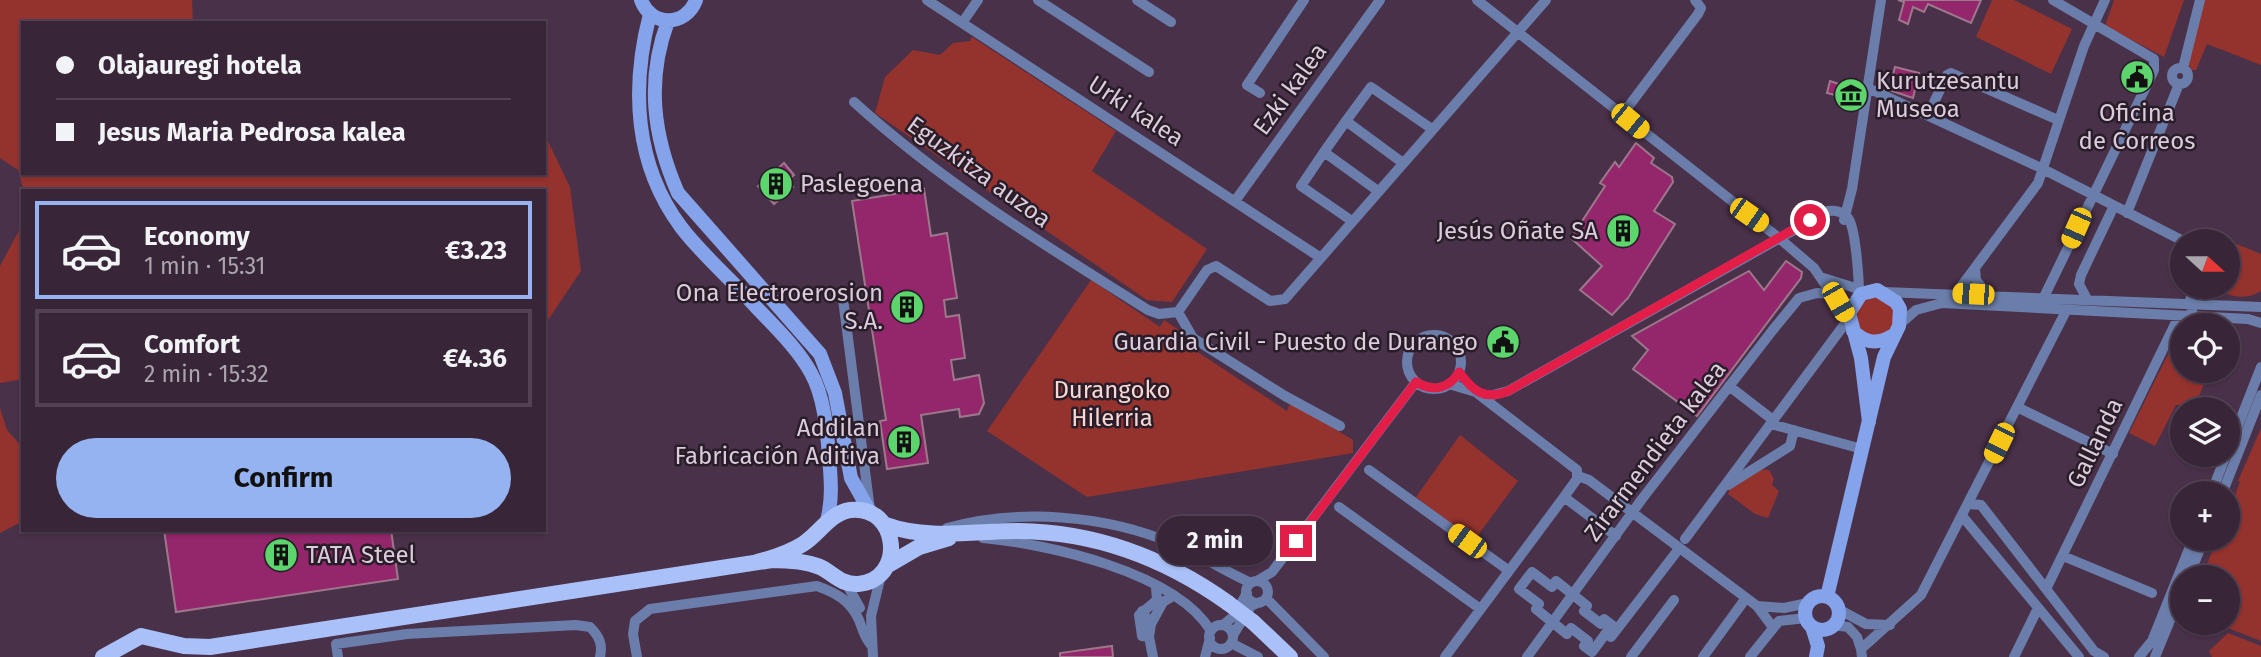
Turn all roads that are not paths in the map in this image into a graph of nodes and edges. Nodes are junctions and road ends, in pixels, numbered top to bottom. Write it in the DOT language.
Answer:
graph roads {
  1 [pos="641,0"];
  2 [pos="696,0"];
  3 [pos="978,0"];
  4 [pos="1038,0"];
  5 [pos="1137,0"];
  6 [pos="1304,0"];
  7 [pos="1380,0"];
  8 [pos="1477,0"];
  9 [pos="1546,0"];
  10 [pos="1881,0"];
  11 [pos="2053,0"];
  12 [pos="2105,0"];
  13 [pos="2200,0"];
  14 [pos="931,1"];
  15 [pos="1698,4"];
  16 [pos="650,14"];
  17 [pos="667,21"];
  18 [pos="1171,22"];
  19 [pos="962,23"];
  20 [pos="2092,25"];
  21 [pos="1518,32"];
  22 [pos="1149,72"];
  23 [pos="1868,88"];
  24 [pos="1259,93"];
  25 [pos="854,103"];
  26 [pos="1622,115"];
  27 [pos="1928,115"];
  28 [pos="2057,120"];
  29 [pos="1346,121"];
  30 [pos="1432,129"];
  31 [pos="1325,152"];
  32 [pos="1403,163"];
  33 [pos="2042,164"];
  34 [pos="2056,176"];
  35 [pos="2038,183"];
  36 [pos="1378,191"];
  37 [pos="2091,196"];
  38 [pos="1235,201"];
  39 [pos="2113,208"];
  40 [pos="1840,212"];
  41 [pos="2127,213"];
  42 [pos="1352,221"];
  43 [pos="2170,234"];
  44 [pos="1779,238"];
  45 [pos="1321,258"];
  46 [pos="1859,268"];
  47 [pos="1975,269"];
  48 [pos="1819,276"];
  49 [pos="1870,292"];
  50 [pos="1958,293"];
  51 [pos="1831,294"];
  52 [pos="1988,295"];
  53 [pos="2045,298"];
  54 [pos="843,299"];
  55 [pos="2087,299"];
  56 [pos="2190,299"];
  57 [pos="1942,303"];
  58 [pos="2189,304"];
  59 [pos="2261,307"];
  60 [pos="2066,311"];
  61 [pos="1178,313"];
  62 [pos="2194,313"];
  63 [pos="2170,316"];
  64 [pos="2240,318"];
  65 [pos="2261,323"];
  66 [pos="1849,325"];
  67 [pos="1895,331"];
  68 [pos="2170,335"];
  69 [pos="2261,367"];
  70 [pos="1459,372"];
  71 [pos="1416,382"];
  72 [pos="1449,384"];
  73 [pos="1729,386"];
  74 [pos="1475,391"];
  75 [pos="2261,395"];
  76 [pos="2017,407"];
  77 [pos="2240,420"];
  78 [pos="1772,422"];
  79 [pos="1868,422"];
  80 [pos="1340,426"];
  81 [pos="1794,430"];
  82 [pos="1862,449"];
  83 [pos="2113,454"];
  84 [pos="1369,470"];
  85 [pos="1577,477"];
  86 [pos="2227,481"];
  87 [pos="1722,489"];
  88 [pos="1564,497"];
  89 [pos="1969,504"];
  90 [pos="1339,507"];
  91 [pos="870,512"];
  92 [pos="1633,513"];
  93 [pos="1963,517"];
  94 [pos="826,524"];
  95 [pos="886,525"];
  96 [pos="936,536"];
  97 [pos="1616,536"];
  98 [pos="1685,539"];
  99 [pos="1678,550"];
  100 [pos="2188,551"];
  101 [pos="2063,556"];
  102 [pos="758,562"];
  103 [pos="1280,562"];
  104 [pos="884,569"];
  105 [pos="1508,570"];
  106 [pos="827,571"];
  107 [pos="846,583"];
  108 [pos="1251,586"];
  109 [pos="1156,587"];
  110 [pos="2047,587"];
  111 [pos="2152,593"];
  112 [pos="1573,595"];
  113 [pos="1173,596"];
  114 [pos="1265,596"];
  115 [pos="1827,597"];
  116 [pos="1746,598"];
  117 [pos="1674,600"];
  118 [pos="1808,603"];
  119 [pos="1757,606"];
  120 [pos="1479,608"];
  121 [pos="2038,608"];
  122 [pos="1838,609"];
  123 [pos="1142,611"];
  124 [pos="2170,621"];
  125 [pos="1809,622"];
  126 [pos="1553,623"];
  127 [pos="1151,624"];
  128 [pos="1891,624"];
  129 [pos="1223,625"];
  130 [pos="1772,626"];
  131 [pos="1831,627"];
  132 [pos="1211,634"];
  133 [pos="1149,637"];
  134 [pos="157,640"];
  135 [pos="870,640"];
  136 [pos="1229,642"];
  137 [pos="211,647"];
  138 [pos="125,651"];
  139 [pos="1817,651"];
  140 [pos="1862,653"];
  141 [pos="1635,656"];
  142 [pos="103,657"];
  143 [pos="165,657"];
  144 [pos="183,657"];
  145 [pos="338,657"];
  146 [pos="600,657"];
  147 [pos="637,657"];
  148 [pos="873,657"];
  149 [pos="1153,657"];
  150 [pos="1207,657"];
  151 [pos="1258,657"];
  152 [pos="1290,657"];
  153 [pos="1325,657"];
  154 [pos="1445,657"];
  155 [pos="1527,657"];
  156 [pos="1596,657"];
  157 [pos="1703,657"];
  158 [pos="1750,657"];
  159 [pos="2014,657"];
  160 [pos="2079,657"];
  161 [pos="2105,657"];
  162 [pos="2139,657"];
  163 [pos="2155,657"];
  1 -- 16 [label="main road"];
  2 -- 17 [label="main road"];
  3 -- 19 [label="street"];
  4 -- 22 [label="street"];
  5 -- 18 [label="street"];
  6 -- 24 [label="street"];
  7 -- 38 [label="street, Ezki kalea"];
  8 -- 21 [label="street"];
  9 -- 21 [label="street"];
  10 -- 23 [label="street"];
  11 -- 20 [label="street"];
  12 -- 20 [label="street"];
  13 -- 41 [label="street"];
  14 -- 19 [label="street, Urki kalea"];
  15 -- 26 [label="street"];
  16 -- 17 [label="main road"];
  16 -- 94 [label="main road"];
  17 -- 91 [label="main road"];
  19 -- 38 [label="street, Urki kalea"];
  20 -- 28 [label="street"];
  20 -- 37 [label="street"];
  21 -- 26 [label="street"];
  21 -- 30 [label="street"];
  23 -- 27 [label="street"];
  23 -- 40 [label="street"];
  25 -- 61 [label="street, Eguzkitza auzoa"];
  26 -- 44 [label="street"];
  27 -- 28 [label="street"];
  27 -- 33 [label="street"];
  28 -- 33 [label="street"];
  29 -- 30 [label="street"];
  29 -- 31 [label="street"];
  29 -- 32 [label="street"];
  30 -- 32 [label="street"];
  31 -- 36 [label="street"];
  31 -- 42 [label="street"];
  32 -- 36 [label="street"];
  33 -- 34 [label="street"];
  33 -- 35 [label="street"];
  34 -- 35 [label="street"];
  34 -- 37 [label="street"];
  35 -- 47 [label="street"];
  36 -- 42 [label="street"];
  37 -- 39 [label="street"];
  37 -- 53 [label="street"];
  38 -- 45 [label="street, Urki kalea"];
  39 -- 41 [label="street"];
  39 -- 55 [label="street"];
  40 -- 44 [label="street"];
  40 -- 46 [label="street"];
  41 -- 43 [label="street"];
  42 -- 45 [label="street"];
  44 -- 48 [label="street"];
  44 -- 74 [label="street"];
  45 -- 61 [label="street"];
  46 -- 49 [label="street"];
  46 -- 49 [label="street"];
  47 -- 50 [label="street"];
  47 -- 52 [label="street"];
  48 -- 49 [label="street"];
  48 -- 51 [label="street"];
  49 -- 50 [label="street"];
  49 -- 66 [label="main road"];
  49 -- 67 [label="main road"];
  50 -- 52 [label="street"];
  50 -- 57 [label="street"];
  51 -- 66 [label="street"];
  51 -- 73 [label="street, Zirarmendieta kalea"];
  52 -- 53 [label="street"];
  53 -- 55 [label="street"];
  54 -- 91 [label="street"];
  55 -- 58 [label="street"];
  56 -- 58 [label="street"];
  57 -- 60 [label="street"];
  57 -- 67 [label="street"];
  58 -- 59 [label="street"];
  58 -- 62 [label="street"];
  60 -- 63 [label="street"];
  60 -- 76 [label="street"];
  61 -- 80 [label="street"];
  64 -- 65 [label="street"];
  66 -- 67 [label="main road"];
  66 -- 78 [label="street"];
  66 -- 79 [label="main road"];
  67 -- 79 [label="main road"];
  68 -- 83 [label="street, Gallanda"];
  69 -- 77 [label="street"];
  70 -- 71 [label="street"];
  70 -- 72 [label="street"];
  70 -- 74 [label="street"];
  71 -- 72 [label="street"];
  71 -- 103 [label="street"];
  72 -- 74 [label="street"];
  73 -- 78 [label="street"];
  73 -- 92 [label="street, Zirarmendieta kalea"];
  74 -- 85 [label="street"];
  75 -- 86 [label="street"];
  76 -- 83 [label="street"];
  76 -- 89 [label="street"];
  78 -- 81 [label="street"];
  78 -- 87 [label="street"];
  79 -- 82 [label="main road"];
  81 -- 82 [label="street"];
  81 -- 87 [label="street"];
  82 -- 115 [label="main road"];
  83 -- 101 [label="street, Gallanda"];
  84 -- 105 [label="street"];
  85 -- 88 [label="street"];
  85 -- 92 [label="street"];
  87 -- 98 [label="street"];
  88 -- 97 [label="street"];
  88 -- 105 [label="street"];
  89 -- 93 [label="street"];
  89 -- 110 [label="street"];
  90 -- 120 [label="street"];
  91 -- 94 [label="main road"];
  91 -- 95 [label="main road"];
  92 -- 97 [label="street, Zirarmendieta kalea"];
  92 -- 99 [label="street"];
  93 -- 121 [label="street"];
  93 -- 128 [label="street"];
  94 -- 102 [label="main road"];
  94 -- 106 [label="main road"];
  95 -- 96 [label="main road"];
  95 -- 104 [label="main road"];
  96 -- 104 [label="main road"];
  96 -- 108 [label="street"];
  96 -- 109 [label="street"];
  96 -- 152 [label="main road, bridge"];
  97 -- 112 [label="street, Zirarmendieta kalea"];
  99 -- 116 [label="street"];
  99 -- 156 [label="street"];
  100 -- 162 [label="street"];
  101 -- 110 [label="street, Gallanda"];
  101 -- 111 [label="street"];
  102 -- 106 [label="main road"];
  102 -- 137 [label="main road"];
  103 -- 108 [label="street"];
  103 -- 114 [label="street"];
  104 -- 107 [label="main road"];
  104 -- 135 [label="street"];
  105 -- 120 [label="street"];
  106 -- 107 [label="main road"];
  107 -- 135 [label="street"];
  108 -- 114 [label="street"];
  108 -- 114 [label="street"];
  108 -- 129 [label="street"];
  109 -- 113 [label="street"];
  109 -- 123 [label="street"];
  110 -- 161 [label="street"];
  112 -- 126 [label="street, Zirarmendieta kalea"];
  112 -- 126 [label="street"];
  112 -- 126 [label="street"];
  113 -- 127 [label="street"];
  113 -- 132 [label="street"];
  114 -- 136 [label="street"];
  114 -- 153 [label="street"];
  115 -- 118 [label="main road"];
  115 -- 122 [label="main road"];
  116 -- 119 [label="street"];
  116 -- 157 [label="street"];
  117 -- 141 [label="street"];
  118 -- 119 [label="street"];
  118 -- 125 [label="main road"];
  119 -- 130 [label="street"];
  120 -- 154 [label="street"];
  121 -- 159 [label="street"];
  121 -- 160 [label="street"];
  122 -- 128 [label="street"];
  122 -- 131 [label="main road"];
  123 -- 127 [label="street"];
  123 -- 133 [label="street"];
  124 -- 163 [label="street"];
  125 -- 130 [label="street"];
  125 -- 131 [label="main road"];
  125 -- 139 [label="main road"];
  126 -- 155 [label="street, Zirarmendieta kalea"];
  127 -- 133 [label="street"];
  128 -- 140 [label="street"];
  129 -- 132 [label="street"];
  129 -- 136 [label="street"];
  130 -- 158 [label="street"];
  131 -- 139 [label="main road"];
  131 -- 140 [label="street"];
  132 -- 136 [label="street"];
  132 -- 150 [label="street"];
  133 -- 149 [label="street"];
  134 -- 137 [label="main road"];
  134 -- 138 [label="main road"];
  134 -- 143 [label="main road"];
  135 -- 147 [label="street"];
  135 -- 148 [label="street"];
  136 -- 150 [label="street"];
  136 -- 151 [label="street"];
  137 -- 144 [label="main road"];
  138 -- 142 [label="main road"];
  145 -- 146 [label="street"];
}
